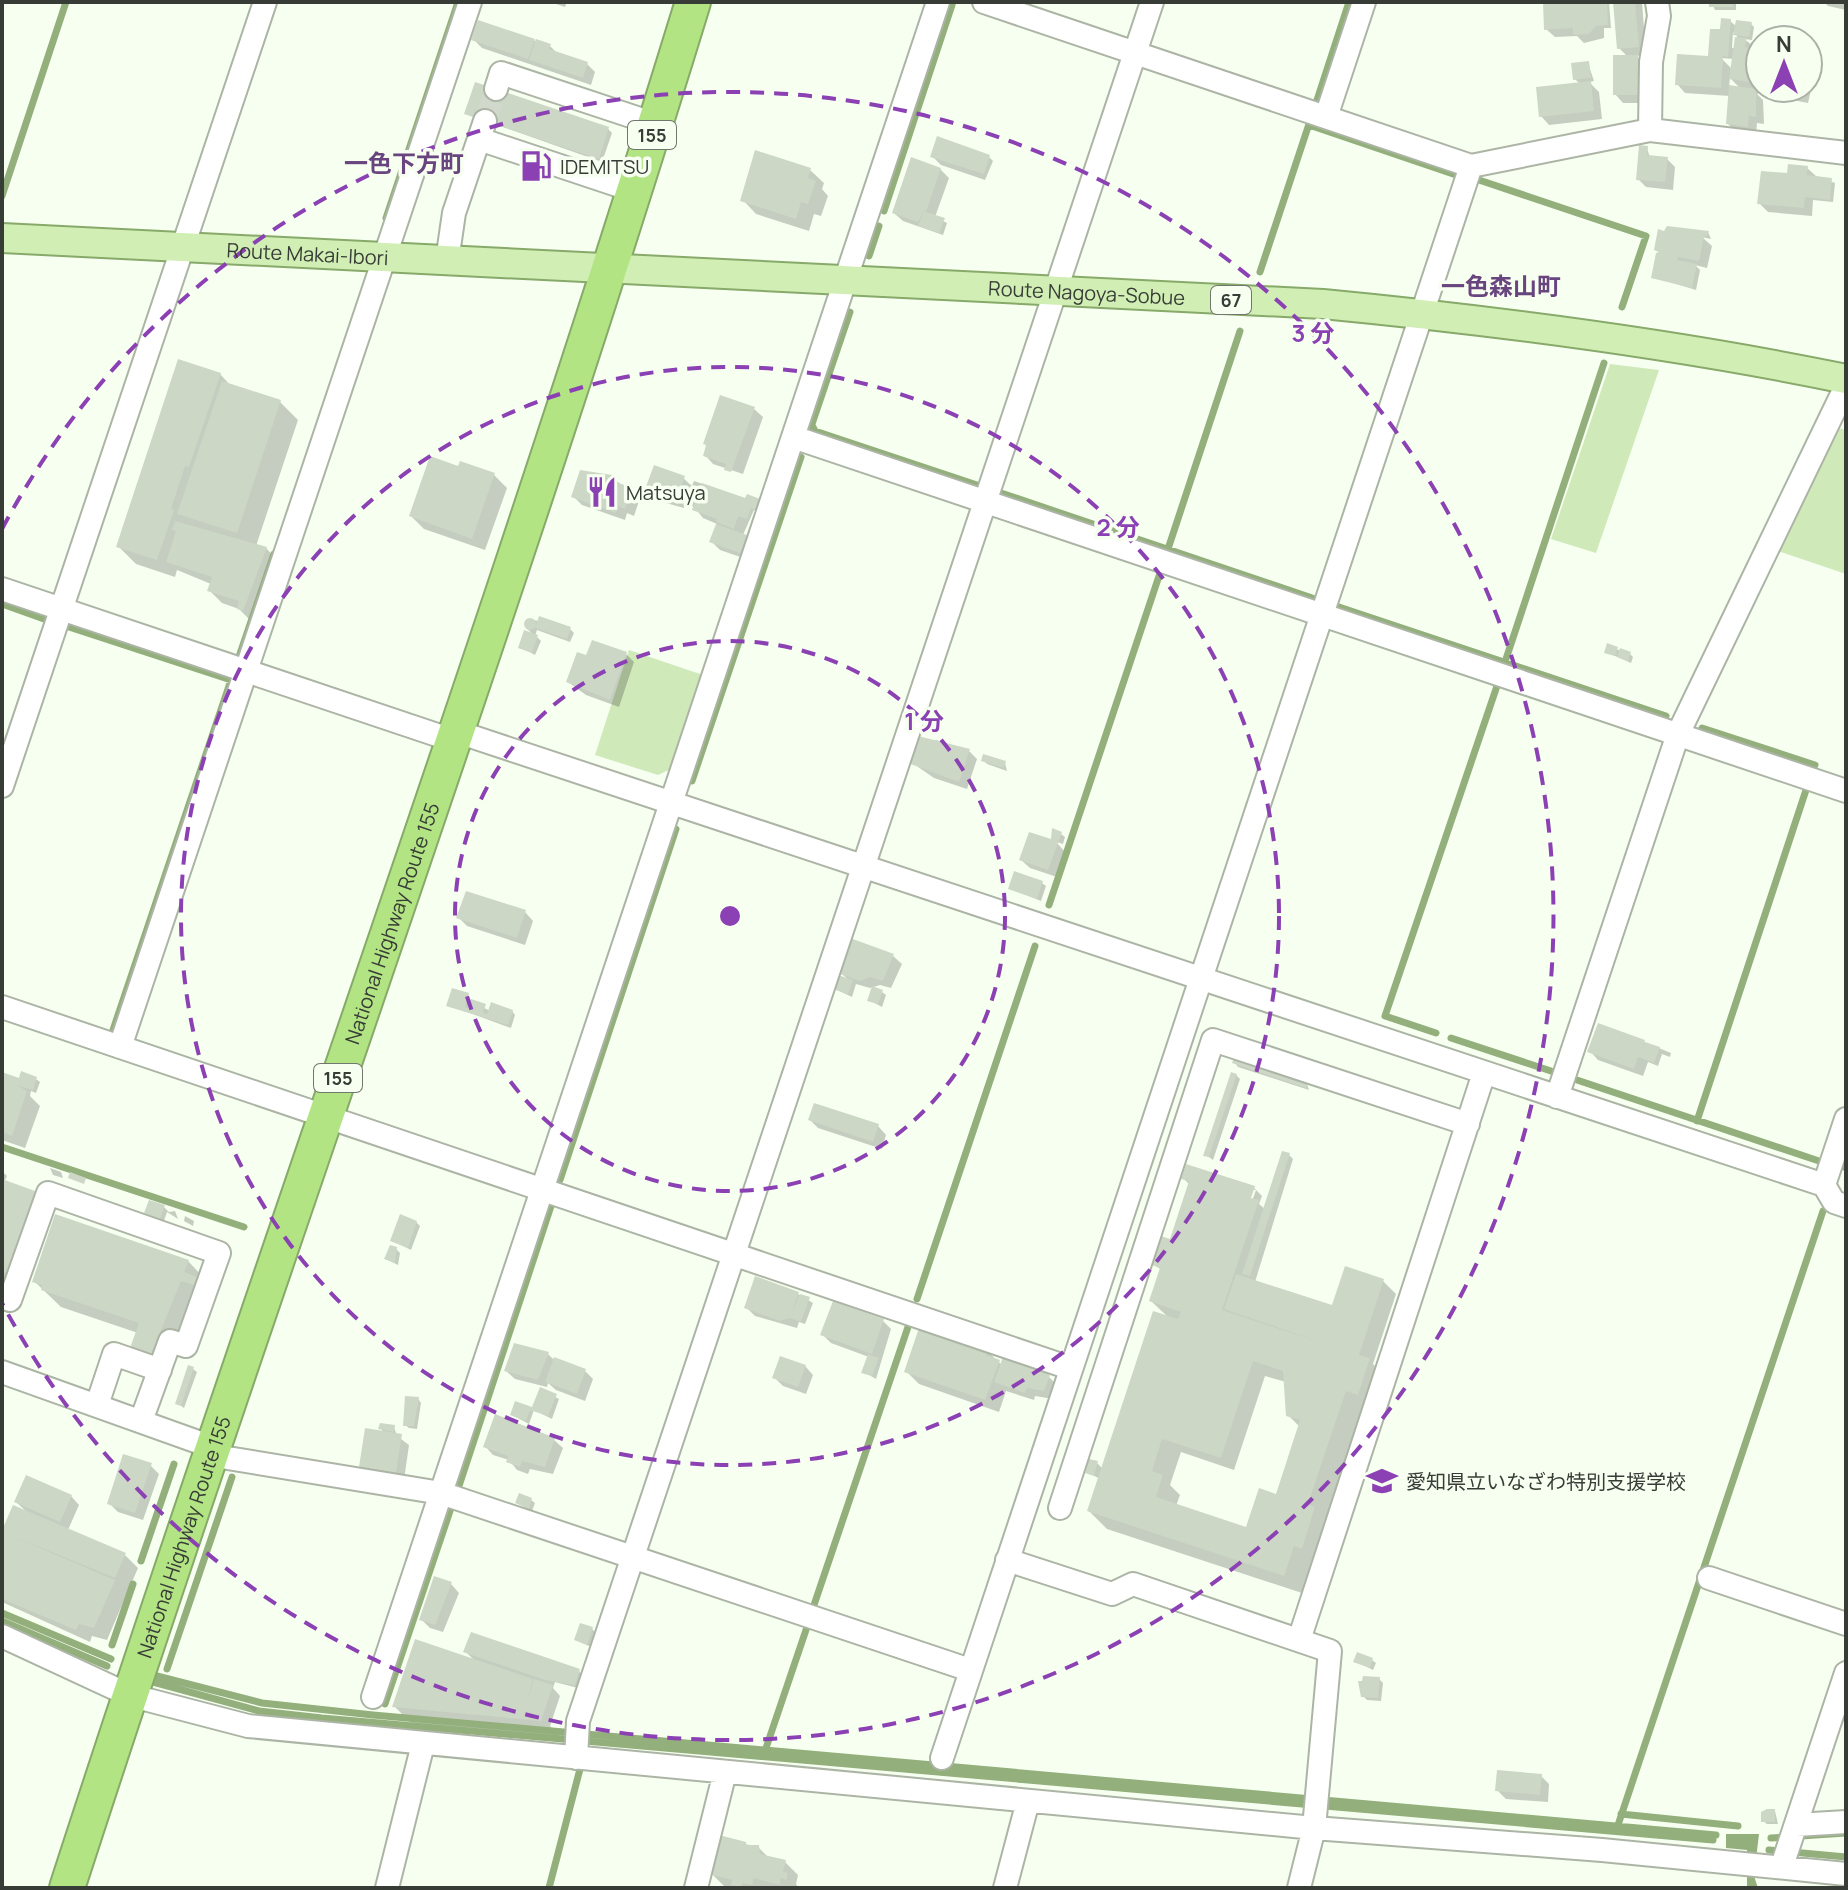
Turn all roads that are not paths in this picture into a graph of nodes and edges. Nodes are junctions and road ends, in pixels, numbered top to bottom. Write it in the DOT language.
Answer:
graph roads {
  1 [pos="265,2"];
  2 [pos="470,2"];
  3 [pos="693,2"];
  4 [pos="938,2"];
  5 [pos="984,2"];
  6 [pos="1152,2"];
  7 [pos="1364,2"];
  8 [pos="1657,2"];
  9 [pos="1134,53"];
  10 [pos="496,89"];
  11 [pos="1326,117"];
  12 [pos="655,124"];
  13 [pos="1650,130"];
  14 [pos="1846,153"];
  15 [pos="1471,166"];
  16 [pos="635,191"];
  17 [pos="2,238"];
  18 [pos="184,246"];
  19 [pos="384,258"];
  20 [pos="447,261"];
  21 [pos="611,268"];
  22 [pos="845,279"];
  23 [pos="1054,292"];
  24 [pos="1422,314"];
  25 [pos="1846,379"];
  26 [pos="1846,386"];
  27 [pos="793,437"];
  28 [pos="984,501"];
  29 [pos="2,589"];
  30 [pos="62,609"];
  31 [pos="1322,614"];
  32 [pos="246,671"];
  33 [pos="1678,734"];
  34 [pos="453,736"];
  35 [pos="2,786"];
  36 [pos="1846,791"];
  37 [pos="671,803"];
  38 [pos="862,866"];
  39 [pos="1201,978"];
  40 [pos="2,1007"];
  41 [pos="120,1047"];
  42 [pos="1484,1073"];
  43 [pos="1557,1097"];
  44 [pos="326,1115"];
  45 [pos="1846,1119"];
  46 [pos="1468,1124"];
  47 [pos="1824,1185"];
  48 [pos="542,1189"];
  49 [pos="1846,1206"];
  50 [pos="733,1253"];
  51 [pos="2,1297"];
  52 [pos="1070,1368"];
  53 [pos="160,1370"];
  54 [pos="2,1372"];
  55 [pos="97,1405"];
  56 [pos="141,1421"];
  57 [pos="211,1451"];
  58 [pos="441,1493"];
  59 [pos="1060,1508"];
  60 [pos="633,1557"];
  61 [pos="1007,1560"];
  62 [pos="1709,1578"];
  63 [pos="1846,1624"];
  64 [pos="2,1636"];
  65 [pos="1299,1640"];
  66 [pos="970,1670"];
  67 [pos="1846,1673"];
  68 [pos="129,1695"];
  69 [pos="373,1697"];
  70 [pos="423,1744"];
  71 [pos="577,1744"];
  72 [pos="942,1758"];
  73 [pos="725,1772"];
  74 [pos="1028,1801"];
  75 [pos="1846,1822"];
  76 [pos="1315,1824"];
  77 [pos="1795,1827"];
  78 [pos="1783,1863"];
  79 [pos="1846,1874"];
  80 [pos="67,1888"];
  81 [pos="387,1888"];
  82 [pos="696,1888"];
  83 [pos="1005,1888"];
  84 [pos="1299,1888"];
  1 -- 18 [label="street"];
  2 -- 19 [label="street"];
  3 -- 12 [label="highway, National Highway Route 155 / 155"];
  4 -- 22 [label="street"];
  5 -- 9 [label="street"];
  6 -- 9 [label="street"];
  7 -- 11 [label="street"];
  8 -- 13 [label="street"];
  9 -- 11 [label="street"];
  9 -- 23 [label="street"];
  10 -- 12 [label="street"];
  11 -- 15 [label="street"];
  12 -- 16 [label="highway, National Highway Route 155 / 155"];
  13 -- 14 [label="street"];
  13 -- 15 [label="street"];
  15 -- 24 [label="street"];
  16 -- 20 [label="street"];
  16 -- 21 [label="highway, National Highway Route 155 / 155"];
  17 -- 18 [label="main road, Route Makai-Ibori"];
  18 -- 19 [label="main road, Route Makai-Ibori"];
  18 -- 30 [label="street"];
  19 -- 20 [label="main road, Route Makai-Ibori"];
  19 -- 32 [label="street"];
  20 -- 21 [label="main road, Route Makai-Ibori"];
  21 -- 22 [label="main road, Route Nagoya-Sobue / 67"];
  21 -- 34 [label="highway, National Highway Route 155 / 155"];
  22 -- 23 [label="main road, Route Nagoya-Sobue / 67"];
  22 -- 27 [label="street"];
  23 -- 24 [label="main road, Route Nagoya-Sobue / 67"];
  23 -- 28 [label="street"];
  24 -- 25 [label="main road, Route Nagoya-Sobue / 67"];
  24 -- 31 [label="street"];
  26 -- 33 [label="street"];
  27 -- 28 [label="street"];
  27 -- 37 [label="street"];
  28 -- 31 [label="street"];
  28 -- 38 [label="street"];
  29 -- 30 [label="street"];
  30 -- 32 [label="street"];
  30 -- 35 [label="street"];
  31 -- 33 [label="street"];
  31 -- 39 [label="street"];
  32 -- 34 [label="street"];
  32 -- 41 [label="street"];
  33 -- 36 [label="street"];
  33 -- 43 [label="street"];
  34 -- 37 [label="street"];
  34 -- 44 [label="highway, National Highway Route 155 / 155"];
  37 -- 38 [label="street"];
  37 -- 48 [label="street"];
  38 -- 39 [label="street"];
  38 -- 50 [label="street"];
  39 -- 42 [label="street"];
  39 -- 52 [label="street"];
  40 -- 41 [label="street"];
  41 -- 44 [label="street"];
  42 -- 43 [label="street"];
  42 -- 46 [label="street"];
  43 -- 47 [label="street"];
  44 -- 48 [label="street"];
  44 -- 57 [label="highway, National Highway Route 155 / 155"];
  45 -- 47 [label="street"];
  46 -- 59 [label="street"];
  46 -- 65 [label="street"];
  47 -- 49 [label="street"];
  48 -- 50 [label="street"];
  48 -- 58 [label="street"];
  50 -- 52 [label="street"];
  50 -- 60 [label="street"];
  51 -- 53 [label="street"];
  52 -- 61 [label="street"];
  53 -- 55 [label="street"];
  53 -- 56 [label="street"];
  54 -- 55 [label="street"];
  55 -- 56 [label="street"];
  56 -- 57 [label="street"];
  57 -- 58 [label="street"];
  57 -- 68 [label="highway, National Highway Route 155 / 155"];
  58 -- 60 [label="street"];
  58 -- 69 [label="street"];
  60 -- 66 [label="street"];
  60 -- 71 [label="street"];
  61 -- 65 [label="street"];
  61 -- 66 [label="street"];
  62 -- 63 [label="street"];
  64 -- 68 [label="street"];
  65 -- 76 [label="street"];
  66 -- 72 [label="street"];
  67 -- 77 [label="street"];
  68 -- 70 [label="street"];
  68 -- 80 [label="highway, National Highway Route 155 / 155"];
  70 -- 71 [label="street"];
  70 -- 81 [label="street"];
  71 -- 73 [label="street"];
  73 -- 74 [label="street"];
  73 -- 82 [label="street"];
  74 -- 76 [label="street"];
  74 -- 83 [label="street"];
  75 -- 77 [label="street"];
  76 -- 78 [label="street"];
  76 -- 84 [label="street"];
  77 -- 78 [label="street"];
  78 -- 79 [label="street"];
}
